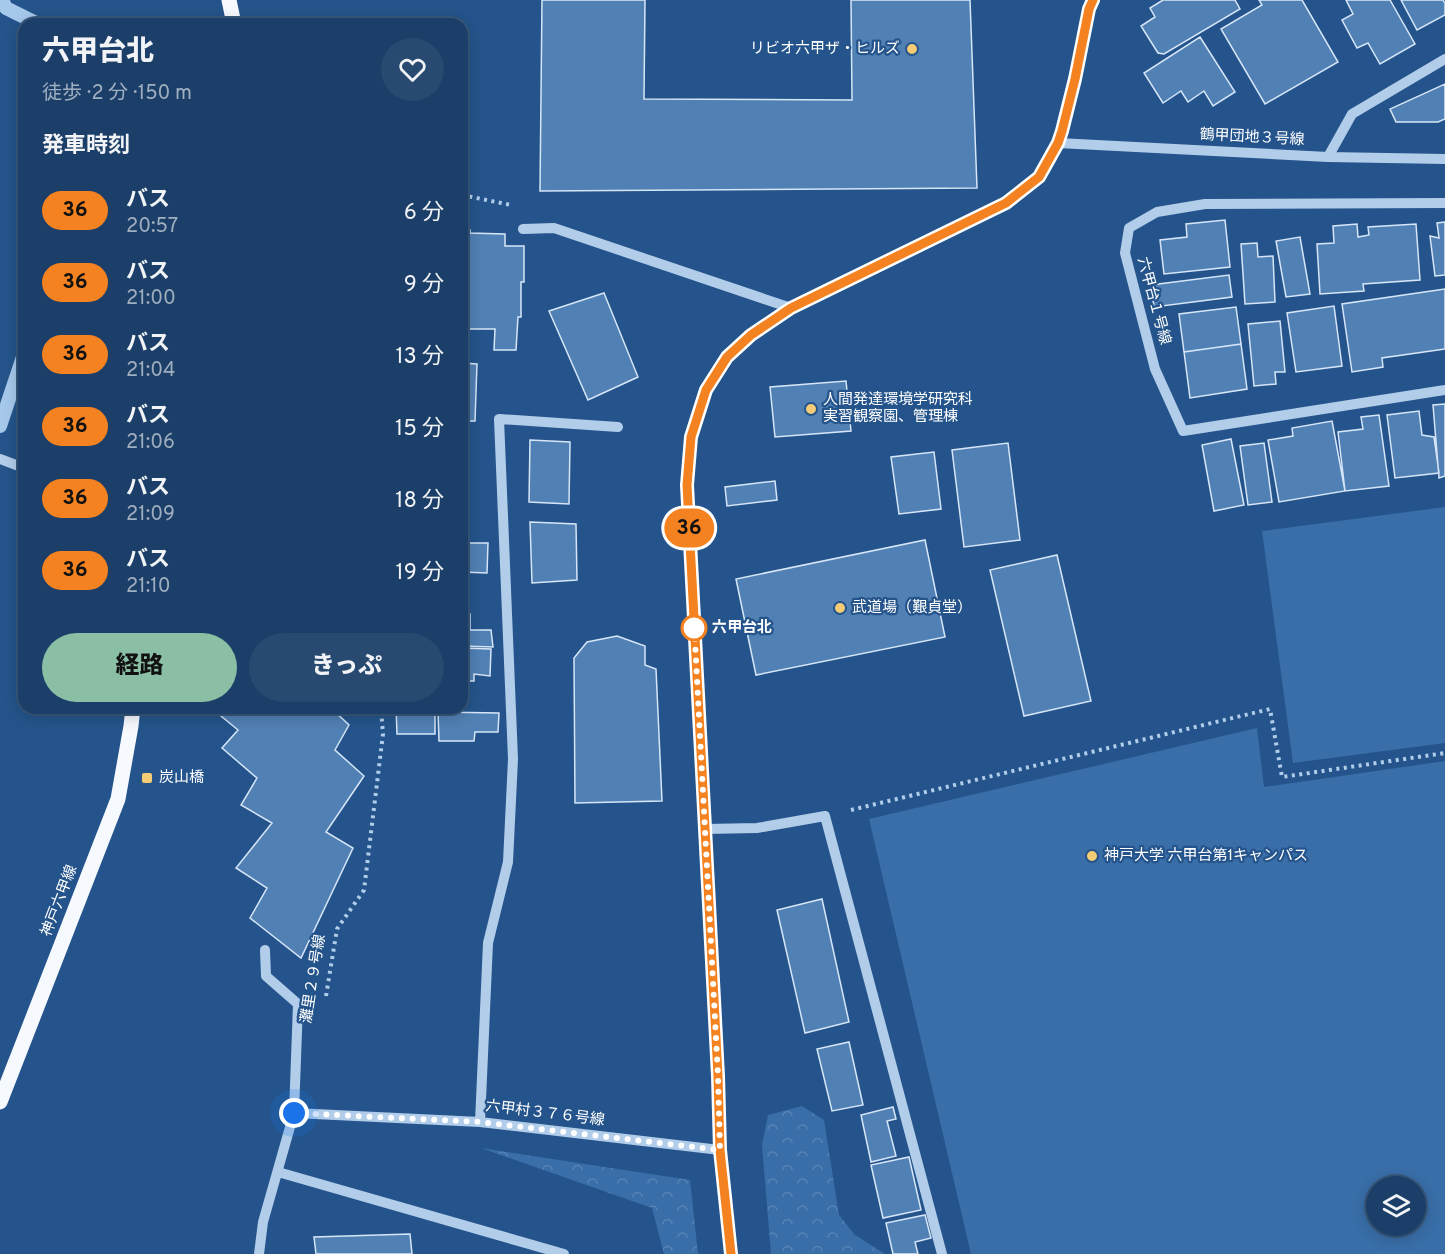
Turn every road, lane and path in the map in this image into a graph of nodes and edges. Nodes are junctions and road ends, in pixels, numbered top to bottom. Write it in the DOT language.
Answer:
graph roads {
  1 [pos="229,0"];
  2 [pos="1093,0"];
  3 [pos="233,18"];
  4 [pos="1445,59"];
  5 [pos="1058,143"];
  6 [pos="1328,157"];
  7 [pos="1445,159"];
  8 [pos="1445,202"];
  9 [pos="523,229"];
  10 [pos="791,308"];
  11 [pos="1445,390"];
  12 [pos="618,427"];
  13 [pos="0,459"];
  14 [pos="18,466"];
  15 [pos="132,714"];
  16 [pos="381,714"];
  17 [pos="1445,753"];
  18 [pos="825,816"];
  19 [pos="705,829"];
  20 [pos="265,950"];
  21 [pos="326,998"];
  22 [pos="0,1102"];
  23 [pos="294,1113"];
  24 [pos="480,1122"];
  25 [pos="720,1150"];
  26 [pos="278,1172"];
  27 [pos="259,1254"];
  28 [pos="564,1254"];
  29 [pos="731,1254"];
  30 [pos="942,1254"];
  1 -- 3 [label="main road"];
  2 -- 5 [label="street"];
  4 -- 6 [label="street"];
  5 -- 6 [label="street, 鶴甲団地３号線"];
  5 -- 10 [label="street"];
  6 -- 7 [label="street, 鶴甲団地３号線"];
  8 -- 11 [label="street, 六甲台１号線"];
  9 -- 10 [label="street"];
  10 -- 19 [label="street"];
  12 -- 24 [label="street"];
  13 -- 14 [label="street"];
  15 -- 22 [label="main road, 神戸六甲線"];
  16 -- 21 [label="path, 灘里２９号線"];
  17 -- 18 [label="path"];
  18 -- 19 [label="street"];
  18 -- 30 [label="street"];
  19 -- 25 [label="street"];
  20 -- 23 [label="street"];
  23 -- 24 [label="street, 六甲村３７６号線"];
  23 -- 26 [label="street"];
  24 -- 25 [label="street, 六甲村３７６号線"];
  25 -- 29 [label="street"];
  26 -- 27 [label="street"];
  26 -- 28 [label="street"];
}
